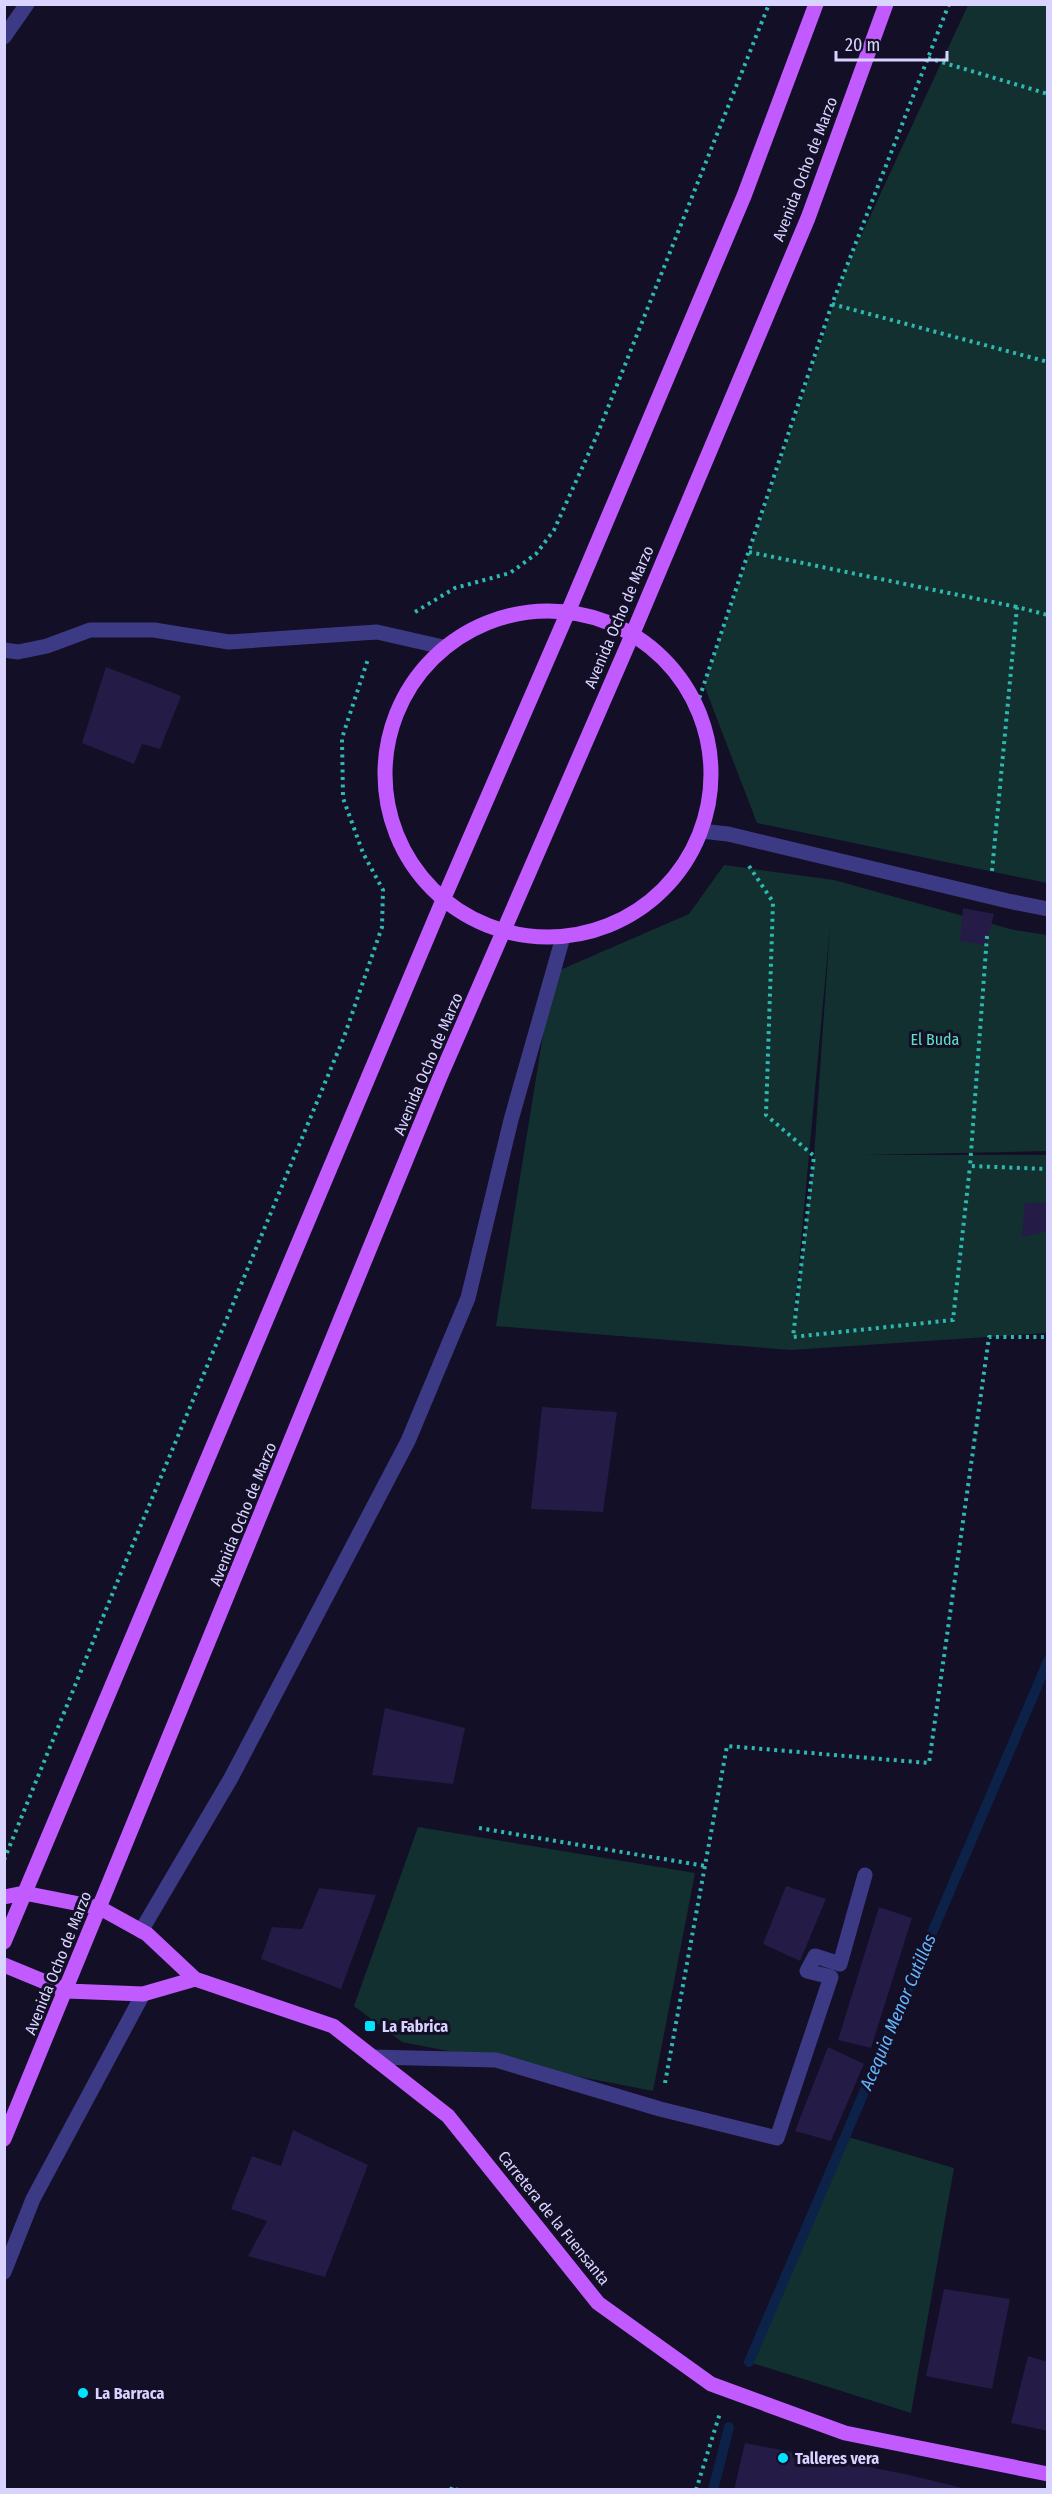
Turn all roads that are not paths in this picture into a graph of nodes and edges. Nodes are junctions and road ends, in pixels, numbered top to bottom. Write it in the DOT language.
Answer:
graph roads {
  1 [pos="27,4"];
  2 [pos="816,4"];
  3 [pos="886,4"];
  4 [pos="4,37"];
  5 [pos="568,612"];
  6 [pos="633,633"];
  7 [pos="443,647"];
  8 [pos="4,650"];
  9 [pos="701,831"];
  10 [pos="443,900"];
  11 [pos="1047,909"];
  12 [pos="504,933"];
  13 [pos="563,937"];
  14 [pos="865,1875"];
  15 [pos="24,1893"];
  16 [pos="4,1897"];
  17 [pos="100,1908"];
  18 [pos="141,1931"];
  19 [pos="4,1942"];
  20 [pos="4,1965"];
  21 [pos="195,1979"];
  22 [pos="67,1991"];
  23 [pos="143,1994"];
  24 [pos="372,2057"];
  25 [pos="4,2139"];
  26 [pos="4,2272"];
  27 [pos="1047,2474"];
  1 -- 4 [label="street"];
  2 -- 5 [label="main road"];
  3 -- 6 [label="main road, Avenida Ocho de Marzo"];
  5 -- 6 [label="main road"];
  5 -- 7 [label="main road"];
  5 -- 10 [label="main road"];
  6 -- 9 [label="main road"];
  6 -- 12 [label="main road, Avenida Ocho de Marzo"];
  7 -- 8 [label="street"];
  7 -- 10 [label="main road"];
  9 -- 11 [label="street"];
  9 -- 13 [label="main road"];
  10 -- 12 [label="main road"];
  10 -- 15 [label="main road"];
  12 -- 13 [label="main road"];
  12 -- 17 [label="main road, Avenida Ocho de Marzo"];
  13 -- 18 [label="street"];
  14 -- 24 [label="street"];
  15 -- 16 [label="main road"];
  15 -- 17 [label="main road"];
  15 -- 19 [label="main road"];
  17 -- 18 [label="main road"];
  17 -- 22 [label="main road, Avenida Ocho de Marzo"];
  18 -- 21 [label="main road"];
  20 -- 22 [label="main road"];
  21 -- 23 [label="main road"];
  21 -- 24 [label="main road, Carretera de la Fuensanta"];
  22 -- 23 [label="main road"];
  22 -- 25 [label="main road, Avenida Ocho de Marzo"];
  23 -- 26 [label="street"];
  24 -- 27 [label="main road, Carretera de la Fuensanta"];
}
